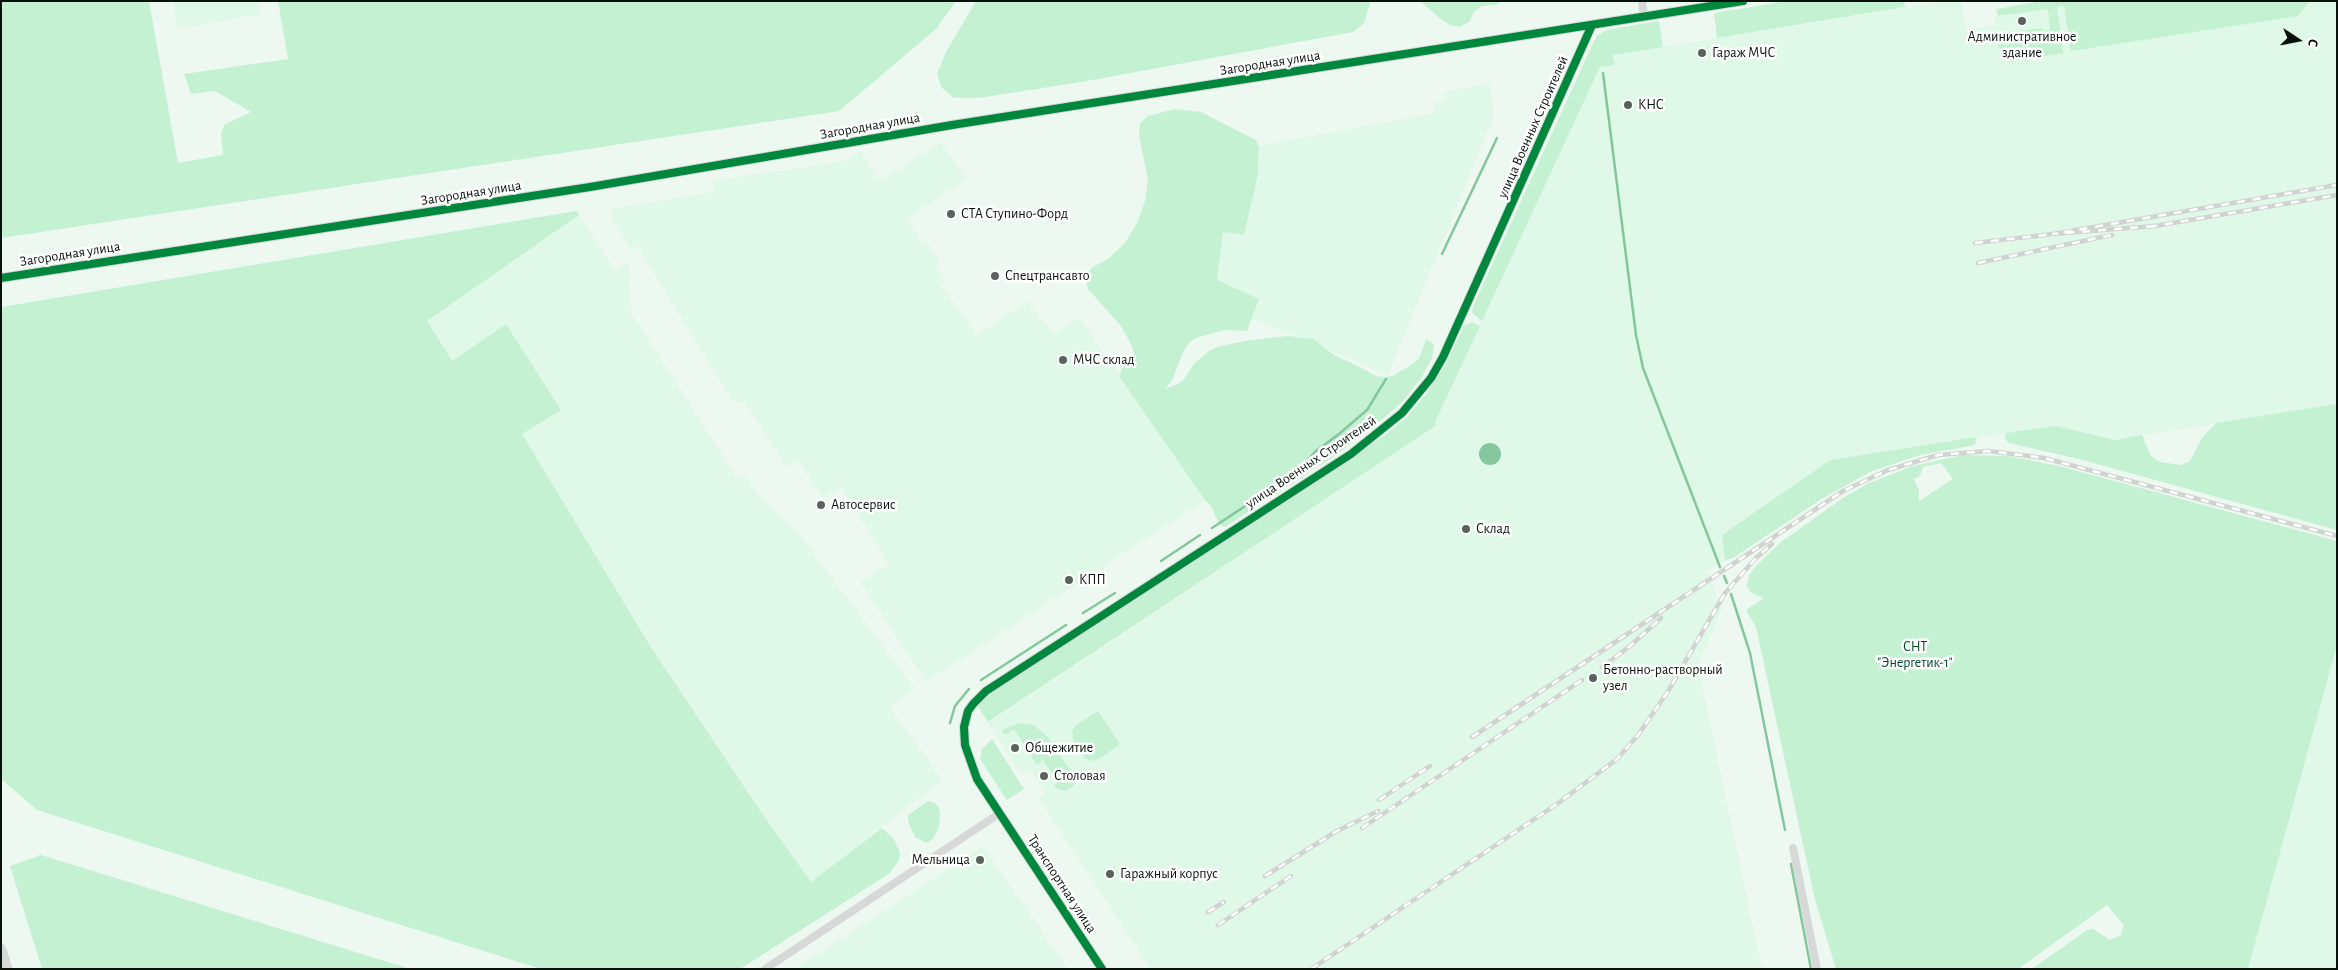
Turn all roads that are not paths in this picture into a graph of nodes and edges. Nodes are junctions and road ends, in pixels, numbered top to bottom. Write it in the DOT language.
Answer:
graph roads {
  1 [pos="1642,1"];
  2 [pos="1743,1"];
  3 [pos="1644,17"];
  4 [pos="1592,25"];
  5 [pos="1,278"];
  6 [pos="1000,814"];
  7 [pos="1793,848"];
  8 [pos="1,949"];
  9 [pos="7,969"];
  10 [pos="765,969"];
  11 [pos="1102,969"];
  12 [pos="1817,969"];
  1 -- 3 [label="street"];
  2 -- 3 [label="street, Загородная улица"];
  3 -- 4 [label="street, Загородная улица"];
  4 -- 5 [label="street, Загородная улица"];
  4 -- 6 [label="street, улица Военных Строителей"];
  6 -- 10 [label="street"];
  6 -- 11 [label="street, Транспортная улица"];
  7 -- 12 [label="street"];
  8 -- 9 [label="main road"];
}
